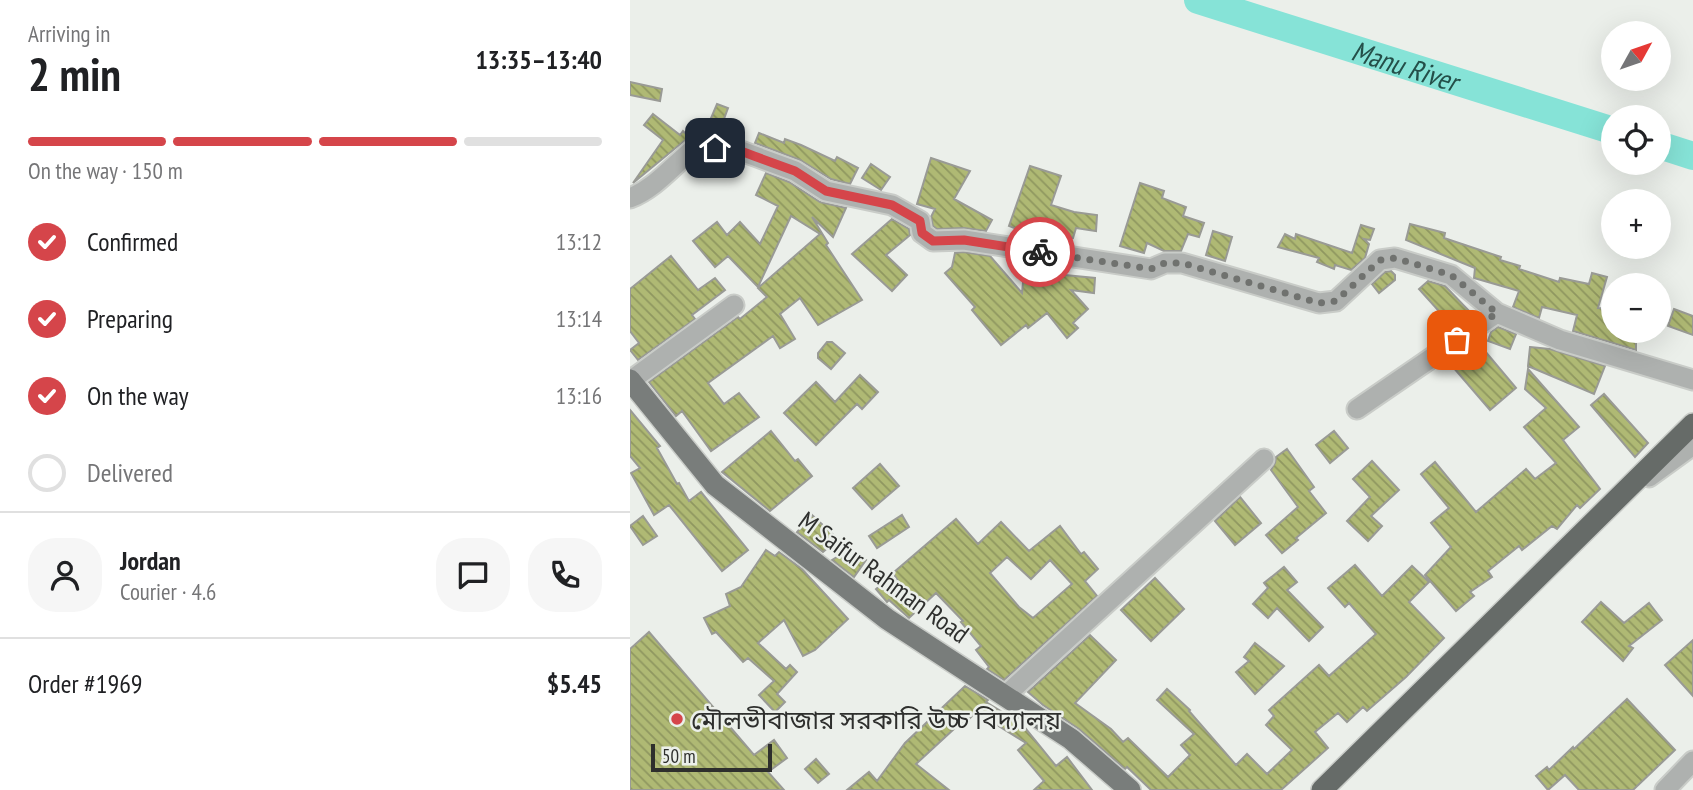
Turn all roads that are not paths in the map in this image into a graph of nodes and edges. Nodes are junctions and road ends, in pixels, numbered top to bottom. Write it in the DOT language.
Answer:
graph roads {
  1 [pos="630,198"];
  2 [pos="734,305"];
  3 [pos="1497,313"];
  4 [pos="630,380"];
  5 [pos="1693,380"];
  6 [pos="1357,409"];
  7 [pos="1693,424"];
  8 [pos="1693,445"];
  9 [pos="1264,459"];
  10 [pos="1614,502"];
  11 [pos="1005,696"];
  12 [pos="1691,768"];
  13 [pos="1130,790"];
  14 [pos="1322,790"];
  15 [pos="1665,790"];
  1 -- 3 [label="street"];
  2 -- 4 [label="street"];
  3 -- 5 [label="street"];
  3 -- 6 [label="street"];
  4 -- 11 [label="main road, M Saifur Rahman Road"];
  7 -- 10 [label="highway"];
  8 -- 10 [label="street"];
  9 -- 11 [label="street"];
  10 -- 14 [label="highway"];
  11 -- 13 [label="main road, M Saifur Rahman Road"];
  12 -- 15 [label="street"];
}
